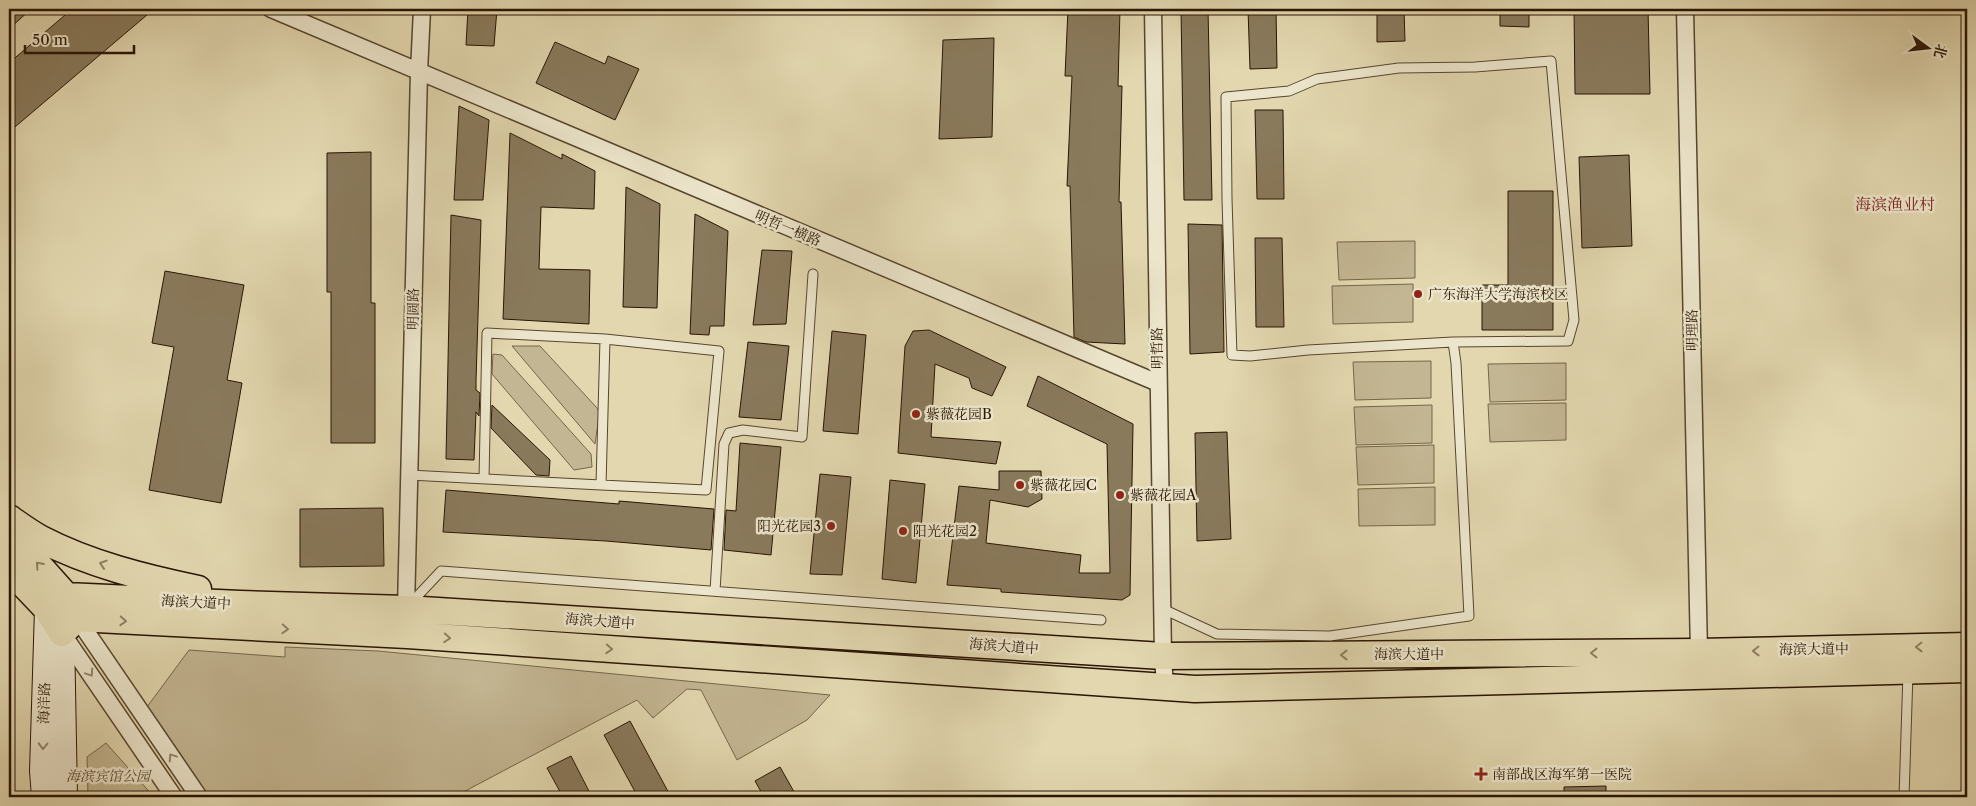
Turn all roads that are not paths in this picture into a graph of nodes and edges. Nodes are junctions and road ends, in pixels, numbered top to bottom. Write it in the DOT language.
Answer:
graph roads {
  1 [pos="271,9"];
  2 [pos="422,9"];
  3 [pos="1153,9"];
  4 [pos="1684,9"];
  5 [pos="418,72"];
  6 [pos="813,274"];
  7 [pos="605,339"];
  8 [pos="1453,342"];
  9 [pos="1158,383"];
  10 [pos="409,475"];
  11 [pos="484,479"];
  12 [pos="601,485"];
  13 [pos="9,518"];
  14 [pos="9,532"];
  15 [pos="9,569"];
  16 [pos="715,591"];
  17 [pos="305,606"];
  18 [pos="406,608"];
  19 [pos="1162,609"];
  20 [pos="63,614"];
  21 [pos="1101,620"];
  22 [pos="1967,646"];
  23 [pos="1699,652"];
  24 [pos="1163,656"];
  25 [pos="1967,669"];
  26 [pos="1908,671"];
  27 [pos="1165,687"];
  28 [pos="44,797"];
  29 [pos="65,797"];
  30 [pos="174,797"];
  31 [pos="199,797"];
  32 [pos="1904,797"];
  33 [pos="1946,797"];
  1 -- 5 [label="street, 明哲一横路"];
  2 -- 5 [label="street, 明圆路"];
  3 -- 9 [label="street, 明哲路"];
  4 -- 23 [label="street, 明理路"];
  5 -- 9 [label="street, 明哲一横路"];
  5 -- 10 [label="street, 明圆路"];
  6 -- 16 [label="lane"];
  7 -- 11 [label="lane"];
  7 -- 12 [label="lane"];
  7 -- 12 [label="lane"];
  8 -- 8 [label="lane"];
  8 -- 19 [label="lane"];
  9 -- 19 [label="street, 明哲路"];
  10 -- 11 [label="lane"];
  10 -- 18 [label="street, 明圆路"];
  11 -- 12 [label="lane"];
  17 -- 13 [label="main road, one-way"];
  20 -- 14 [label="main road, one-way"];
  15 -- 20 [label="main road"];
  16 -- 18 [label="lane"];
  16 -- 21 [label="lane"];
  17 -- 18 [label="main road, 海滨大道中"];
  17 -- 20 [label="main road, 海滨大道中"];
  18 -- 24 [label="main road, 海滨大道中"];
  19 -- 24 [label="street, 明哲路"];
  20 -- 27 [label="main road, 海滨大道中, one-way"];
  20 -- 28 [label="street, 海洋路, one-way"];
  20 -- 29 [label="street, 海洋路"];
  20 -- 30 [label="street, one-way"];
  31 -- 20 [label="street, one-way"];
  22 -- 23 [label="main road, 海滨大道中, one-way"];
  23 -- 24 [label="main road, 海滨大道中, one-way"];
  24 -- 27 [label="street, 明哲路"];
  25 -- 26 [label="main road, 海滨大道中"];
  26 -- 27 [label="main road, 海滨大道中"];
  26 -- 32 [label="lane"];
  32 -- 33 [label="lane"];
}
